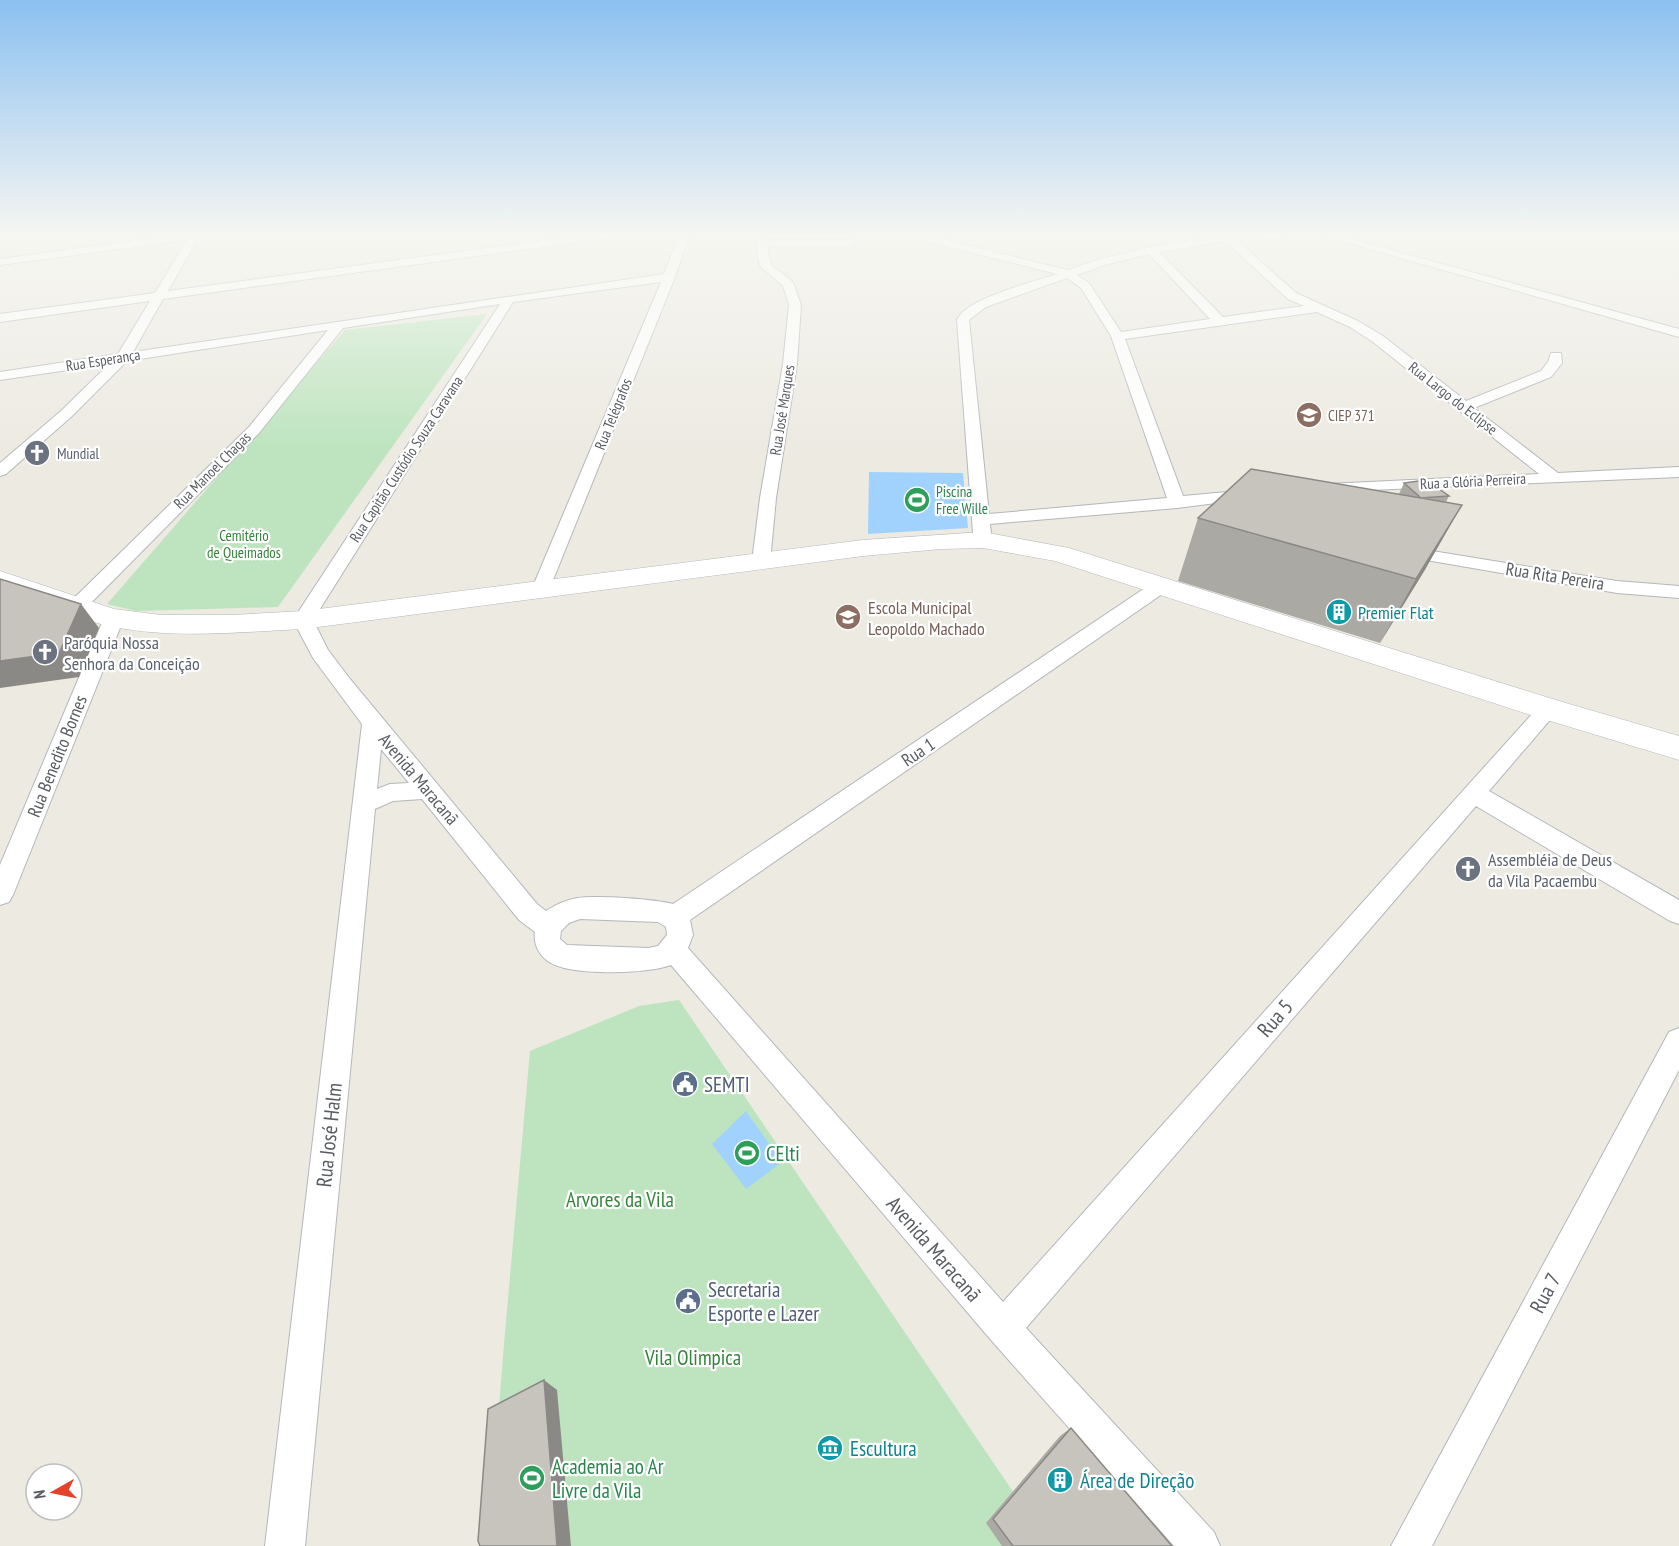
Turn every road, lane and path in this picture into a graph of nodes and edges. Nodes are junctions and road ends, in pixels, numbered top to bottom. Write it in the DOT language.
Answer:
graph roads {
  1 [pos="73,307"];
  2 [pos="154,307"];
  3 [pos="456,307"];
  4 [pos="504,307"];
  5 [pos="657,307"];
  6 [pos="795,307"];
  7 [pos="977,307"];
  8 [pos="1100,307"];
  9 [pos="1206,307"];
  10 [pos="1586,307"];
  11 [pos="1317,308"];
  12 [pos="0,318"];
  13 [pos="1220,322"];
  14 [pos="339,325"];
  15 [pos="1679,333"];
  16 [pos="1117,336"];
  17 [pos="1556,356"];
  18 [pos="123,357"];
  19 [pos="0,376"];
  20 [pos="1464,407"];
  21 [pos="34,442"];
  22 [pos="0,448"];
  23 [pos="0,471"];
  24 [pos="1679,472"];
  25 [pos="1553,477"];
  26 [pos="1308,490"];
  27 [pos="1266,494"];
  28 [pos="1177,503"];
  29 [pos="982,530"];
  30 [pos="1432,556"];
  31 [pos="761,562"];
  32 [pos="0,579"];
  33 [pos="1161,586"];
  34 [pos="540,591"];
  35 [pos="1679,592"];
  36 [pos="76,607"];
  37 [pos="114,618"];
  38 [pos="303,620"];
  39 [pos="1548,709"];
  40 [pos="373,723"];
  41 [pos="1679,748"];
  42 [pos="429,790"];
  43 [pos="1473,793"];
  44 [pos="365,804"];
  45 [pos="0,895"];
  46 [pos="1679,913"];
  47 [pos="674,917"];
  48 [pos="549,928"];
  49 [pos="673,950"];
  50 [pos="1679,1041"];
  51 [pos="1003,1328"];
  52 [pos="285,1546"];
  53 [pos="1200,1546"];
  54 [pos="1411,1546"];
  1 -- 12 [label="street"];
  2 -- 18 [label="street"];
  3 -- 14 [label="street, Rua Esperança"];
  4 -- 38 [label="street, Rua Capitão Custódio Souza Caravana"];
  5 -- 34 [label="street, Rua Telégrafos"];
  6 -- 31 [label="street, Rua José Marques"];
  7 -- 29 [label="street"];
  8 -- 16 [label="street"];
  9 -- 13 [label="street"];
  10 -- 15 [label="street"];
  11 -- 13 [label="street"];
  11 -- 20 [label="street, Rua Largo do Eclipse"];
  13 -- 16 [label="street"];
  14 -- 18 [label="street, Rua Esperança"];
  14 -- 36 [label="street, Rua Manoel Chagas"];
  16 -- 28 [label="street"];
  17 -- 20 [label="street"];
  18 -- 19 [label="street, Rua Esperança"];
  18 -- 21 [label="street"];
  20 -- 25 [label="street, Rua Largo do Eclipse"];
  21 -- 22 [label="street"];
  21 -- 23 [label="street"];
  24 -- 25 [label="street, Rua a Glória Perreira"];
  25 -- 26 [label="street, Rua a Glória Perreira"];
  27 -- 28 [label="street"];
  28 -- 29 [label="street"];
  29 -- 31 [label="main road"];
  29 -- 33 [label="main road"];
  30 -- 35 [label="street, Rua Rita Pereira"];
  31 -- 34 [label="main road"];
  32 -- 36 [label="main road"];
  33 -- 39 [label="main road"];
  33 -- 47 [label="street, Rua 1"];
  34 -- 38 [label="main road"];
  36 -- 37 [label="main road"];
  37 -- 38 [label="main road"];
  37 -- 45 [label="street, Rua Benedito Bornes"];
  38 -- 40 [label="street, Avenida Maracanã"];
  39 -- 41 [label="main road"];
  39 -- 43 [label="street, Rua 5"];
  40 -- 42 [label="street, Avenida Maracanã"];
  40 -- 44 [label="street, Rua José Halm"];
  42 -- 44 [label="street"];
  42 -- 48 [label="street, Avenida Maracanã"];
  43 -- 46 [label="street"];
  43 -- 51 [label="street, Rua 5"];
  44 -- 52 [label="street, Rua José Halm"];
  47 -- 48 [label="street"];
  47 -- 49 [label="street"];
  48 -- 49 [label="street"];
  49 -- 51 [label="street, Avenida Maracanã"];
  50 -- 54 [label="street, Rua 7"];
  51 -- 53 [label="street, Avenida Maracanã"];
}
